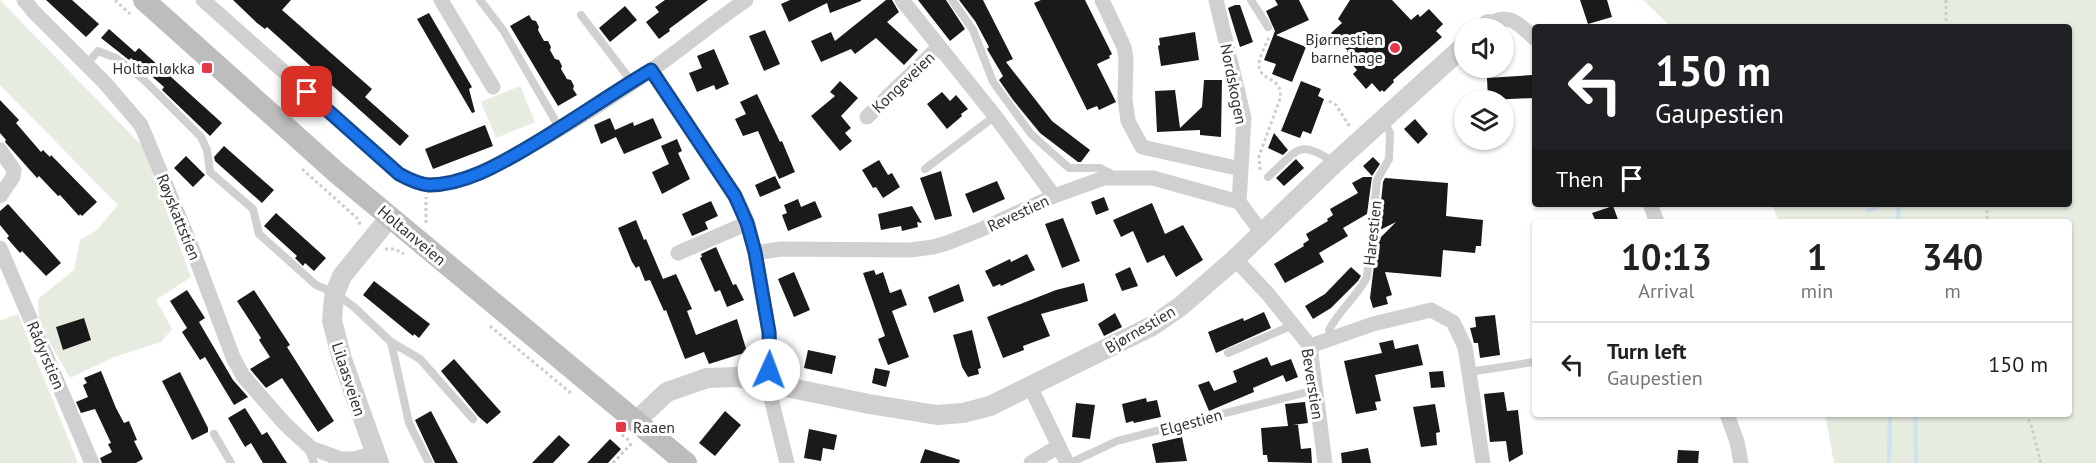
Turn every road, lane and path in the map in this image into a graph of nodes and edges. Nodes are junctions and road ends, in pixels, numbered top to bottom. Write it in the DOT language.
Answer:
graph roads {
  1 [pos="24,0"];
  2 [pos="203,0"];
  3 [pos="441,0"];
  4 [pos="480,0"];
  5 [pos="902,0"];
  6 [pos="952,0"];
  7 [pos="1102,0"];
  8 [pos="1216,0"];
  9 [pos="1251,0"];
  10 [pos="1946,0"];
  11 [pos="741,1"];
  12 [pos="155,4"];
  13 [pos="581,15"];
  14 [pos="1514,21"];
  15 [pos="1946,24"];
  16 [pos="1268,27"];
  17 [pos="1532,36"];
  18 [pos="939,47"];
  19 [pos="1454,55"];
  20 [pos="87,64"];
  21 [pos="651,70"];
  22 [pos="632,82"];
  23 [pos="493,87"];
  24 [pos="1329,101"];
  25 [pos="995,116"];
  26 [pos="867,117"];
  27 [pos="1383,119"];
  28 [pos="560,129"];
  29 [pos="1359,141"];
  30 [pos="0,150"];
  31 [pos="1335,163"];
  32 [pos="925,169"];
  33 [pos="1241,169"];
  34 [pos="1268,177"];
  35 [pos="1119,178"];
  36 [pos="426,185"];
  37 [pos="0,195"];
  38 [pos="1054,196"];
  39 [pos="1239,202"];
  40 [pos="390,217"];
  41 [pos="747,223"];
  42 [pos="426,225"];
  43 [pos="1262,233"];
  44 [pos="380,247"];
  45 [pos="0,248"];
  46 [pos="755,252"];
  47 [pos="678,253"];
  48 [pos="404,254"];
  49 [pos="1235,259"];
  50 [pos="335,293"];
  51 [pos="484,322"];
  52 [pos="1293,325"];
  53 [pos="1332,338"];
  54 [pos="391,342"];
  55 [pos="1310,346"];
  56 [pos="1228,353"];
  57 [pos="1532,362"];
  58 [pos="1469,372"];
  59 [pos="767,382"];
  60 [pos="1030,386"];
  61 [pos="1315,390"];
  62 [pos="576,397"];
  63 [pos="1728,417"];
  64 [pos="2027,417"];
  65 [pos="473,419"];
  66 [pos="634,432"];
  67 [pos="214,434"];
  68 [pos="1059,446"];
  69 [pos="313,455"];
  70 [pos="377,458"];
  71 [pos="92,463"];
  72 [pos="231,463"];
  73 [pos="429,463"];
  74 [pos="613,463"];
  75 [pos="686,463"];
  76 [pos="787,463"];
  77 [pos="1030,463"];
  78 [pos="1069,463"];
  79 [pos="1325,463"];
  80 [pos="1483,463"];
  81 [pos="1741,463"];
  82 [pos="2041,463"];
  1 -- 20 [label="street, Røyskattstien"];
  2 -- 36 [label="street"];
  3 -- 23 [label="street"];
  4 -- 28 [label="lane"];
  5 -- 18 [label="street, Kongeveien"];
  6 -- 35 [label="lane"];
  7 -- 33 [label="street"];
  8 -- 33 [label="street, Nordskogen"];
  9 -- 16 [label="lane"];
  10 -- 15 [label="path"];
  11 -- 21 [label="street"];
  12 -- 40 [label="main road, Holtanveien"];
  13 -- 22 [label="lane"];
  14 -- 17 [label="street"];
  16 -- 34 [label="path"];
  18 -- 25 [label="street, Kongeveien"];
  18 -- 26 [label="street, Kongeveien"];
  19 -- 27 [label="street, Bjørnestien"];
  20 -- 50 [label="lane"];
  20 -- 69 [label="street, Røyskattstien"];
  21 -- 22 [label="street"];
  21 -- 41 [label="street"];
  22 -- 28 [label="street"];
  24 -- 29 [label="path"];
  25 -- 32 [label="lane"];
  25 -- 38 [label="street, Kongeveien"];
  27 -- 29 [label="street, Bjørnestien"];
  27 -- 53 [label="lane, Harestien"];
  28 -- 36 [label="street"];
  29 -- 31 [label="street, Bjørnestien"];
  30 -- 37 [label="street"];
  31 -- 34 [label="lane"];
  31 -- 43 [label="street, Bjørnestien"];
  33 -- 39 [label="street, Nordskogen"];
  35 -- 38 [label="street, Revestien"];
  35 -- 39 [label="street, Revestien"];
  36 -- 42 [label="path"];
  38 -- 46 [label="street, Revestien"];
  39 -- 43 [label="street"];
  40 -- 50 [label="street, Lilaasveien"];
  40 -- 66 [label="main road, Holtanveien"];
  41 -- 46 [label="street"];
  41 -- 47 [label="street"];
  43 -- 49 [label="street, Bjørnestien"];
  44 -- 48 [label="path"];
  45 -- 71 [label="street, Rådyrstien"];
  46 -- 59 [label="street"];
  49 -- 52 [label="street, Beverstien"];
  49 -- 60 [label="street, Bjørnestien"];
  50 -- 54 [label="lane"];
  50 -- 70 [label="street, Lilaasveien"];
  51 -- 62 [label="path"];
  52 -- 55 [label="street, Beverstien"];
  52 -- 56 [label="lane"];
  53 -- 55 [label="street"];
  53 -- 58 [label="street"];
  54 -- 65 [label="lane"];
  54 -- 73 [label="lane"];
  55 -- 61 [label="street, Beverstien"];
  57 -- 58 [label="lane"];
  58 -- 80 [label="street"];
  59 -- 60 [label="street, Bjørnestien"];
  59 -- 66 [label="street, Bjørnestien"];
  59 -- 76 [label="street"];
  60 -- 68 [label="street, Elgestien"];
  61 -- 78 [label="lane, Elgestien"];
  61 -- 79 [label="street, Beverstien"];
  63 -- 81 [label="street"];
  64 -- 82 [label="path"];
  66 -- 74 [label="path"];
  66 -- 75 [label="main road, Holtanveien"];
  67 -- 72 [label="lane"];
  68 -- 77 [label="street"];
  68 -- 78 [label="street, Elgestien"];
  69 -- 70 [label="street, Røyskattstien"];
}
